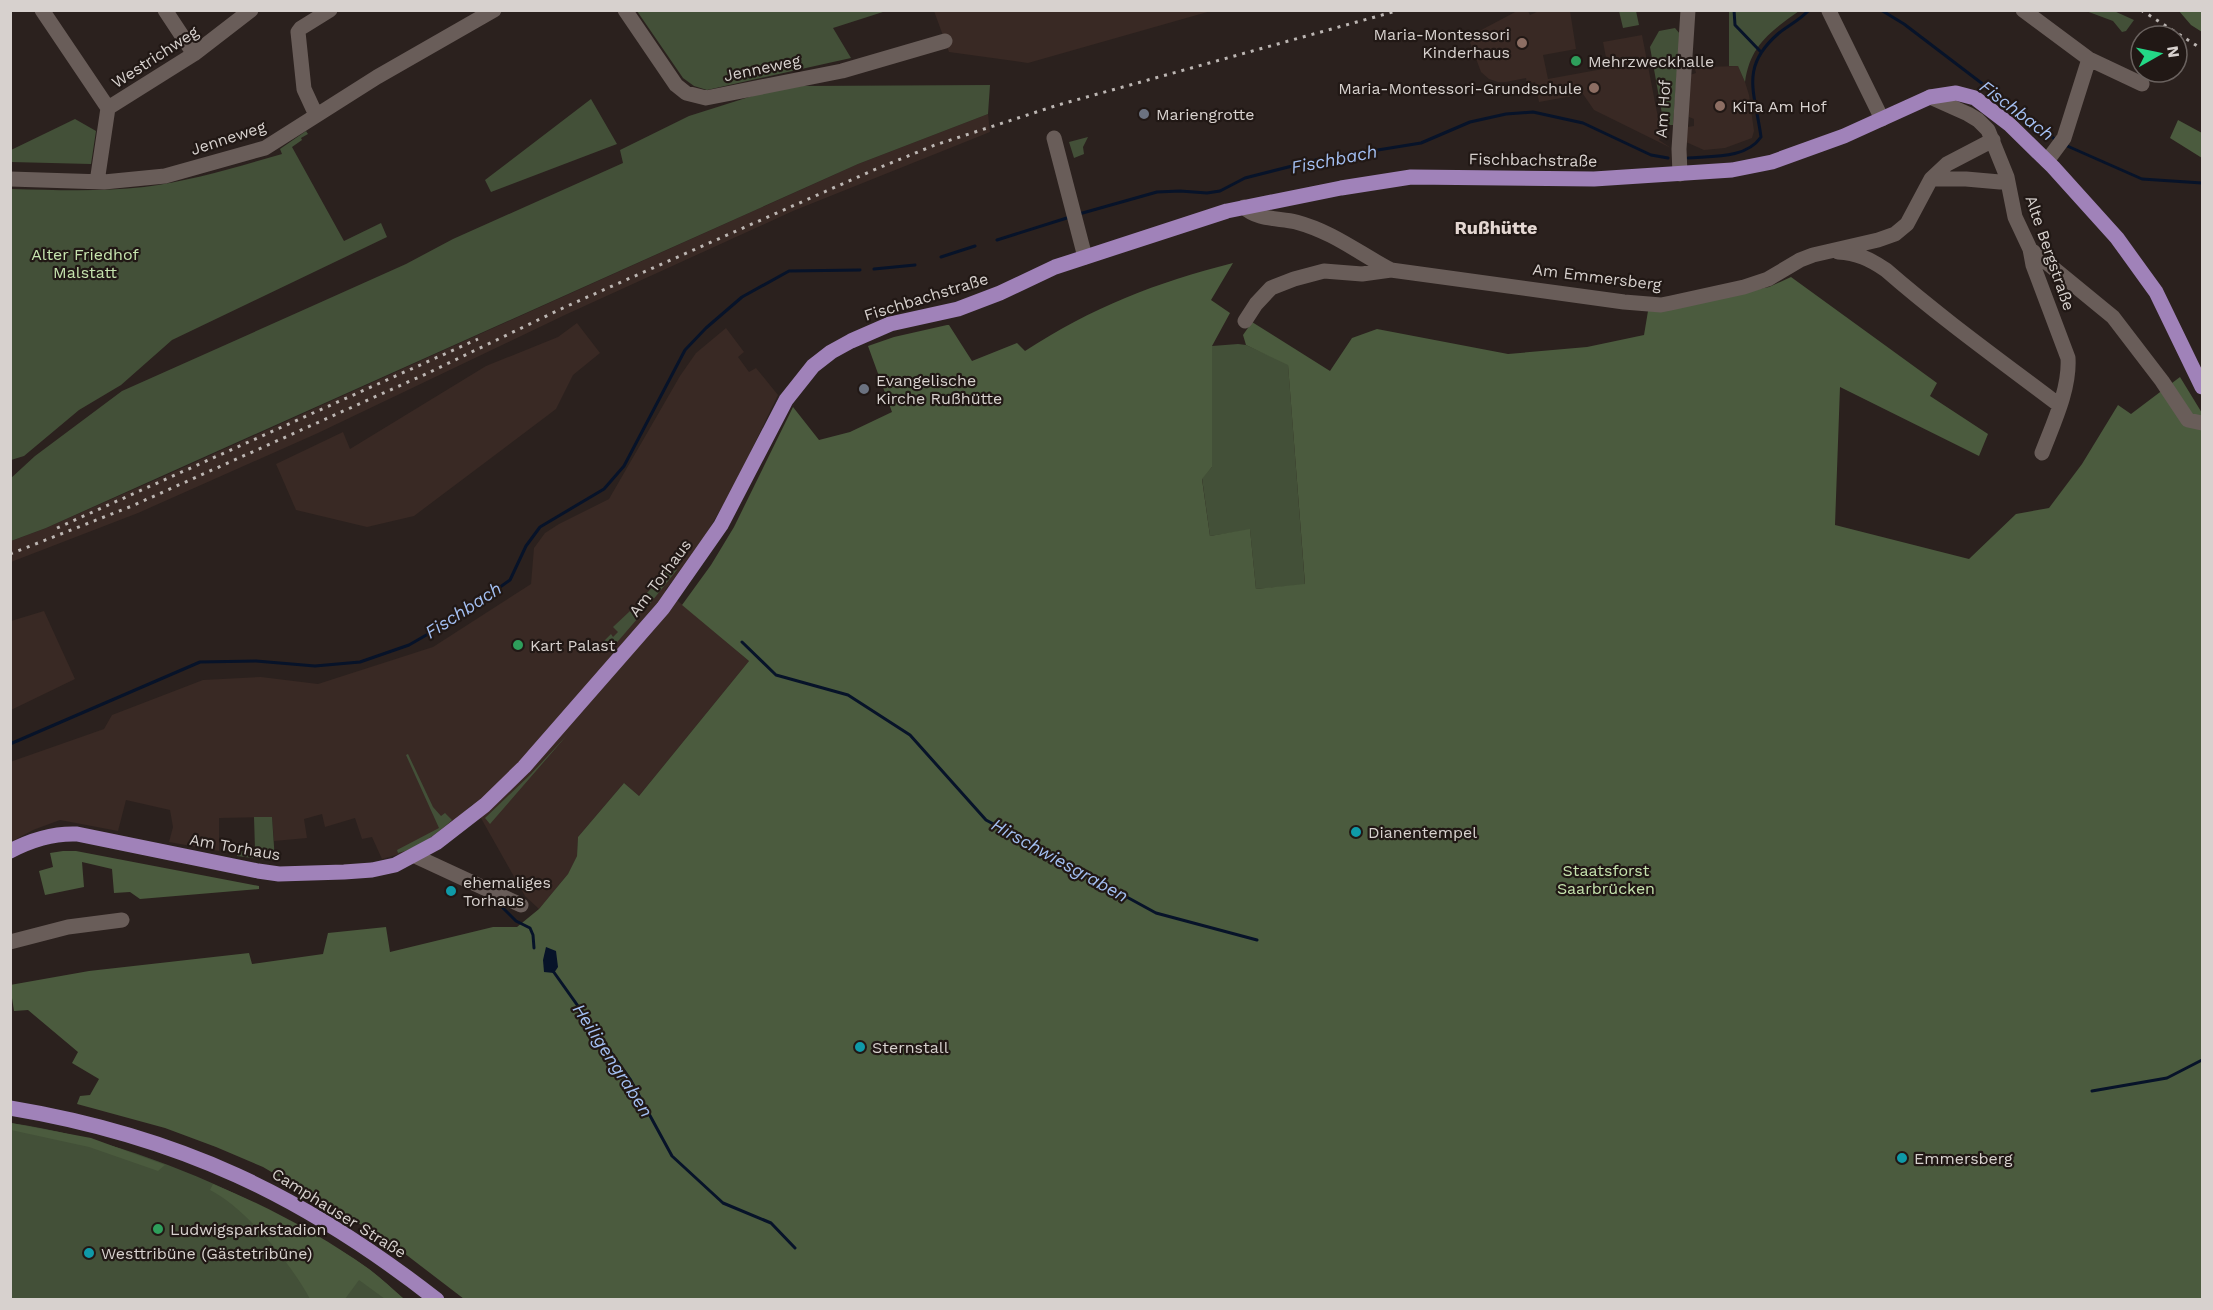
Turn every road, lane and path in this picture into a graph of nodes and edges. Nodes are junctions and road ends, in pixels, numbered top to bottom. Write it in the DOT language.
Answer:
graph roads {
  1 [pos="42,10"];
  2 [pos="165,10"];
  3 [pos="251,10"];
  4 [pos="330,10"];
  5 [pos="494,10"];
  6 [pos="625,10"];
  7 [pos="1688,10"];
  8 [pos="2023,10"];
  9 [pos="1829,11"];
  10 [pos="945,41"];
  11 [pos="194,54"];
  12 [pos="2089,59"];
  13 [pos="2129,79"];
  14 [pos="1930,97"];
  15 [pos="108,108"];
  16 [pos="316,115"];
  17 [pos="1882,119"];
  18 [pos="1054,138"];
  19 [pos="1993,140"];
  20 [pos="2047,161"];
  21 [pos="1679,162"];
  22 [pos="10,179"];
  23 [pos="1931,179"];
  24 [pos="97,182"];
  25 [pos="2000,182"];
  26 [pos="1244,207"];
  27 [pos="2030,249"];
  28 [pos="1826,252"];
  29 [pos="1085,257"];
  30 [pos="1390,270"];
  31 [pos="1245,321"];
  32 [pos="2202,387"];
  33 [pos="791,392"];
  34 [pos="2059,405"];
  35 [pos="2202,423"];
  36 [pos="2042,453"];
  37 [pos="10,851"];
  38 [pos="415,856"];
  39 [pos="521,905"];
  40 [pos="122,920"];
  41 [pos="10,942"];
  42 [pos="10,1108"];
  43 [pos="437,1299"];
  1 -- 15 [label="street"];
  2 -- 11 [label="street"];
  3 -- 11 [label="street, Westrichweg"];
  4 -- 16 [label="street"];
  5 -- 16 [label="street, Jenneweg"];
  6 -- 10 [label="street, Jenneweg"];
  7 -- 21 [label="street, Am Hof"];
  8 -- 12 [label="street"];
  9 -- 17 [label="street"];
  11 -- 15 [label="street, Westrichweg"];
  12 -- 13 [label="street"];
  12 -- 20 [label="street"];
  14 -- 17 [label="main road, Fischbachstraße"];
  14 -- 19 [label="street, Alte Bergstraße"];
  14 -- 20 [label="main road, Fischbachstraße"];
  15 -- 24 [label="street, Westrichweg"];
  16 -- 24 [label="street, Jenneweg"];
  17 -- 21 [label="main road, Fischbachstraße"];
  18 -- 29 [label="street"];
  19 -- 23 [label="street, Am Emmersberg"];
  19 -- 27 [label="street, Alte Bergstraße"];
  20 -- 32 [label="main road"];
  21 -- 26 [label="main road, Fischbachstraße"];
  22 -- 24 [label="street, Jenneweg"];
  23 -- 25 [label="street"];
  23 -- 28 [label="street, Am Emmersberg"];
  26 -- 29 [label="main road, Fischbachstraße"];
  26 -- 30 [label="street, Am Emmersberg"];
  27 -- 34 [label="street, Alte Bergstraße"];
  27 -- 35 [label="street"];
  28 -- 30 [label="street, Am Emmersberg"];
  28 -- 34 [label="street, Am Emmersberg"];
  29 -- 33 [label="main road, Fischbachstraße"];
  30 -- 31 [label="street, Am Emmersberg"];
  33 -- 38 [label="main road, Am Torhaus"];
  34 -- 36 [label="street, Alte Bergstraße"];
  37 -- 38 [label="main road, Am Torhaus"];
  38 -- 39 [label="street"];
  40 -- 41 [label="street"];
  42 -- 43 [label="main road, Camphauser Straße"];
}
